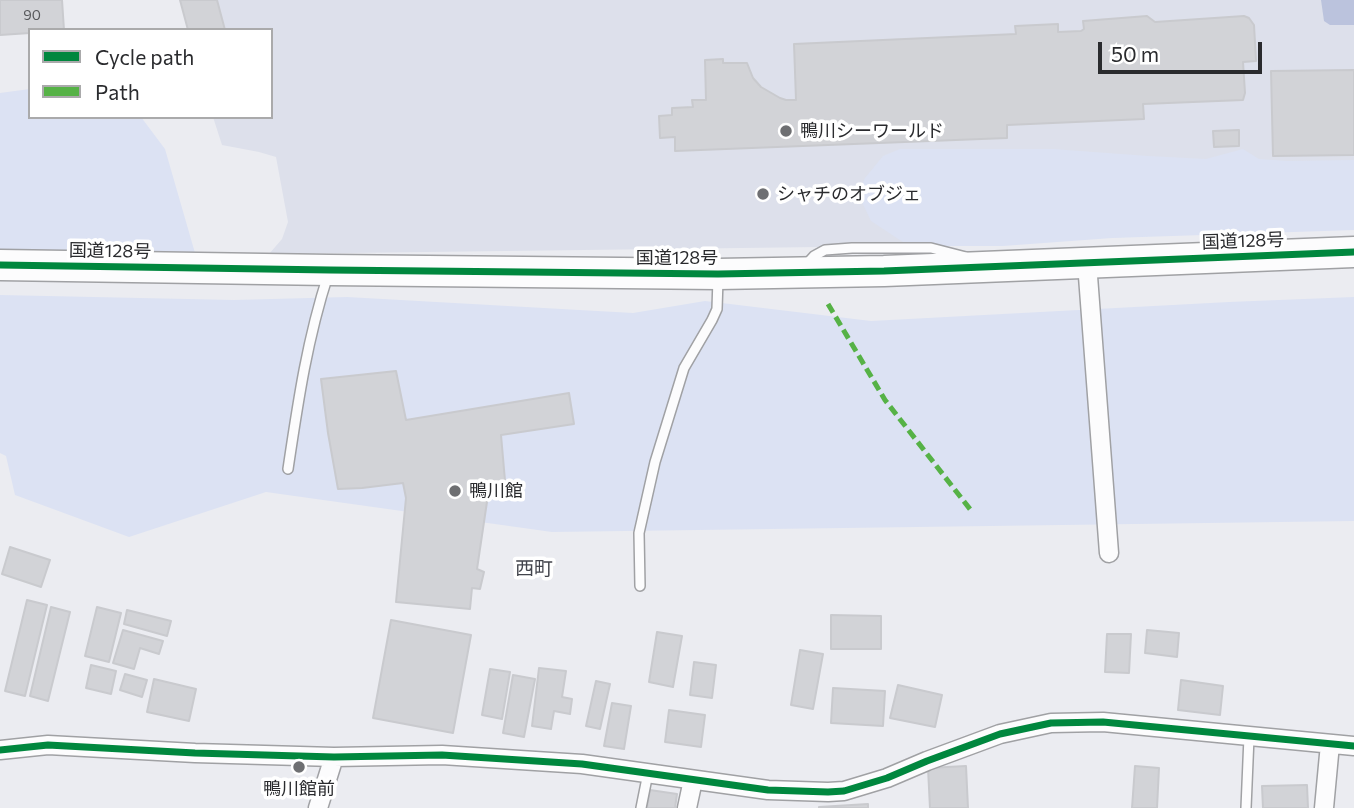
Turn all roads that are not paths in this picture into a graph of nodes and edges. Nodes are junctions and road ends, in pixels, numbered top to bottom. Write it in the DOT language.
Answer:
graph roads {
  1 [pos="1354,252"];
  2 [pos="1087,263"];
  3 [pos="0,265"];
  4 [pos="330,270"];
  5 [pos="718,274"];
  6 [pos="288,469"];
  7 [pos="1109,553"];
  8 [pos="640,586"];
  9 [pos="1249,737"];
  10 [pos="1330,744"];
  11 [pos="1354,746"];
  12 [pos="0,750"];
  13 [pos="334,757"];
  14 [pos="648,773"];
  15 [pos="693,780"];
  16 [pos="318,808"];
  17 [pos="641,808"];
  18 [pos="687,808"];
  19 [pos="1246,808"];
  20 [pos="1324,808"];
  1 -- 2 [label="highway, 国道128号"];
  2 -- 5 [label="highway, 国道128号"];
  2 -- 7 [label="street"];
  3 -- 4 [label="highway, 国道128号"];
  4 -- 5 [label="highway, 国道128号"];
  4 -- 6 [label="lane"];
  5 -- 8 [label="lane"];
  9 -- 10 [label="street"];
  9 -- 15 [label="street"];
  9 -- 19 [label="lane"];
  10 -- 11 [label="street"];
  10 -- 20 [label="street"];
  12 -- 13 [label="street"];
  13 -- 14 [label="street"];
  13 -- 16 [label="street"];
  14 -- 15 [label="street"];
  14 -- 17 [label="lane"];
  15 -- 18 [label="street"];
}
